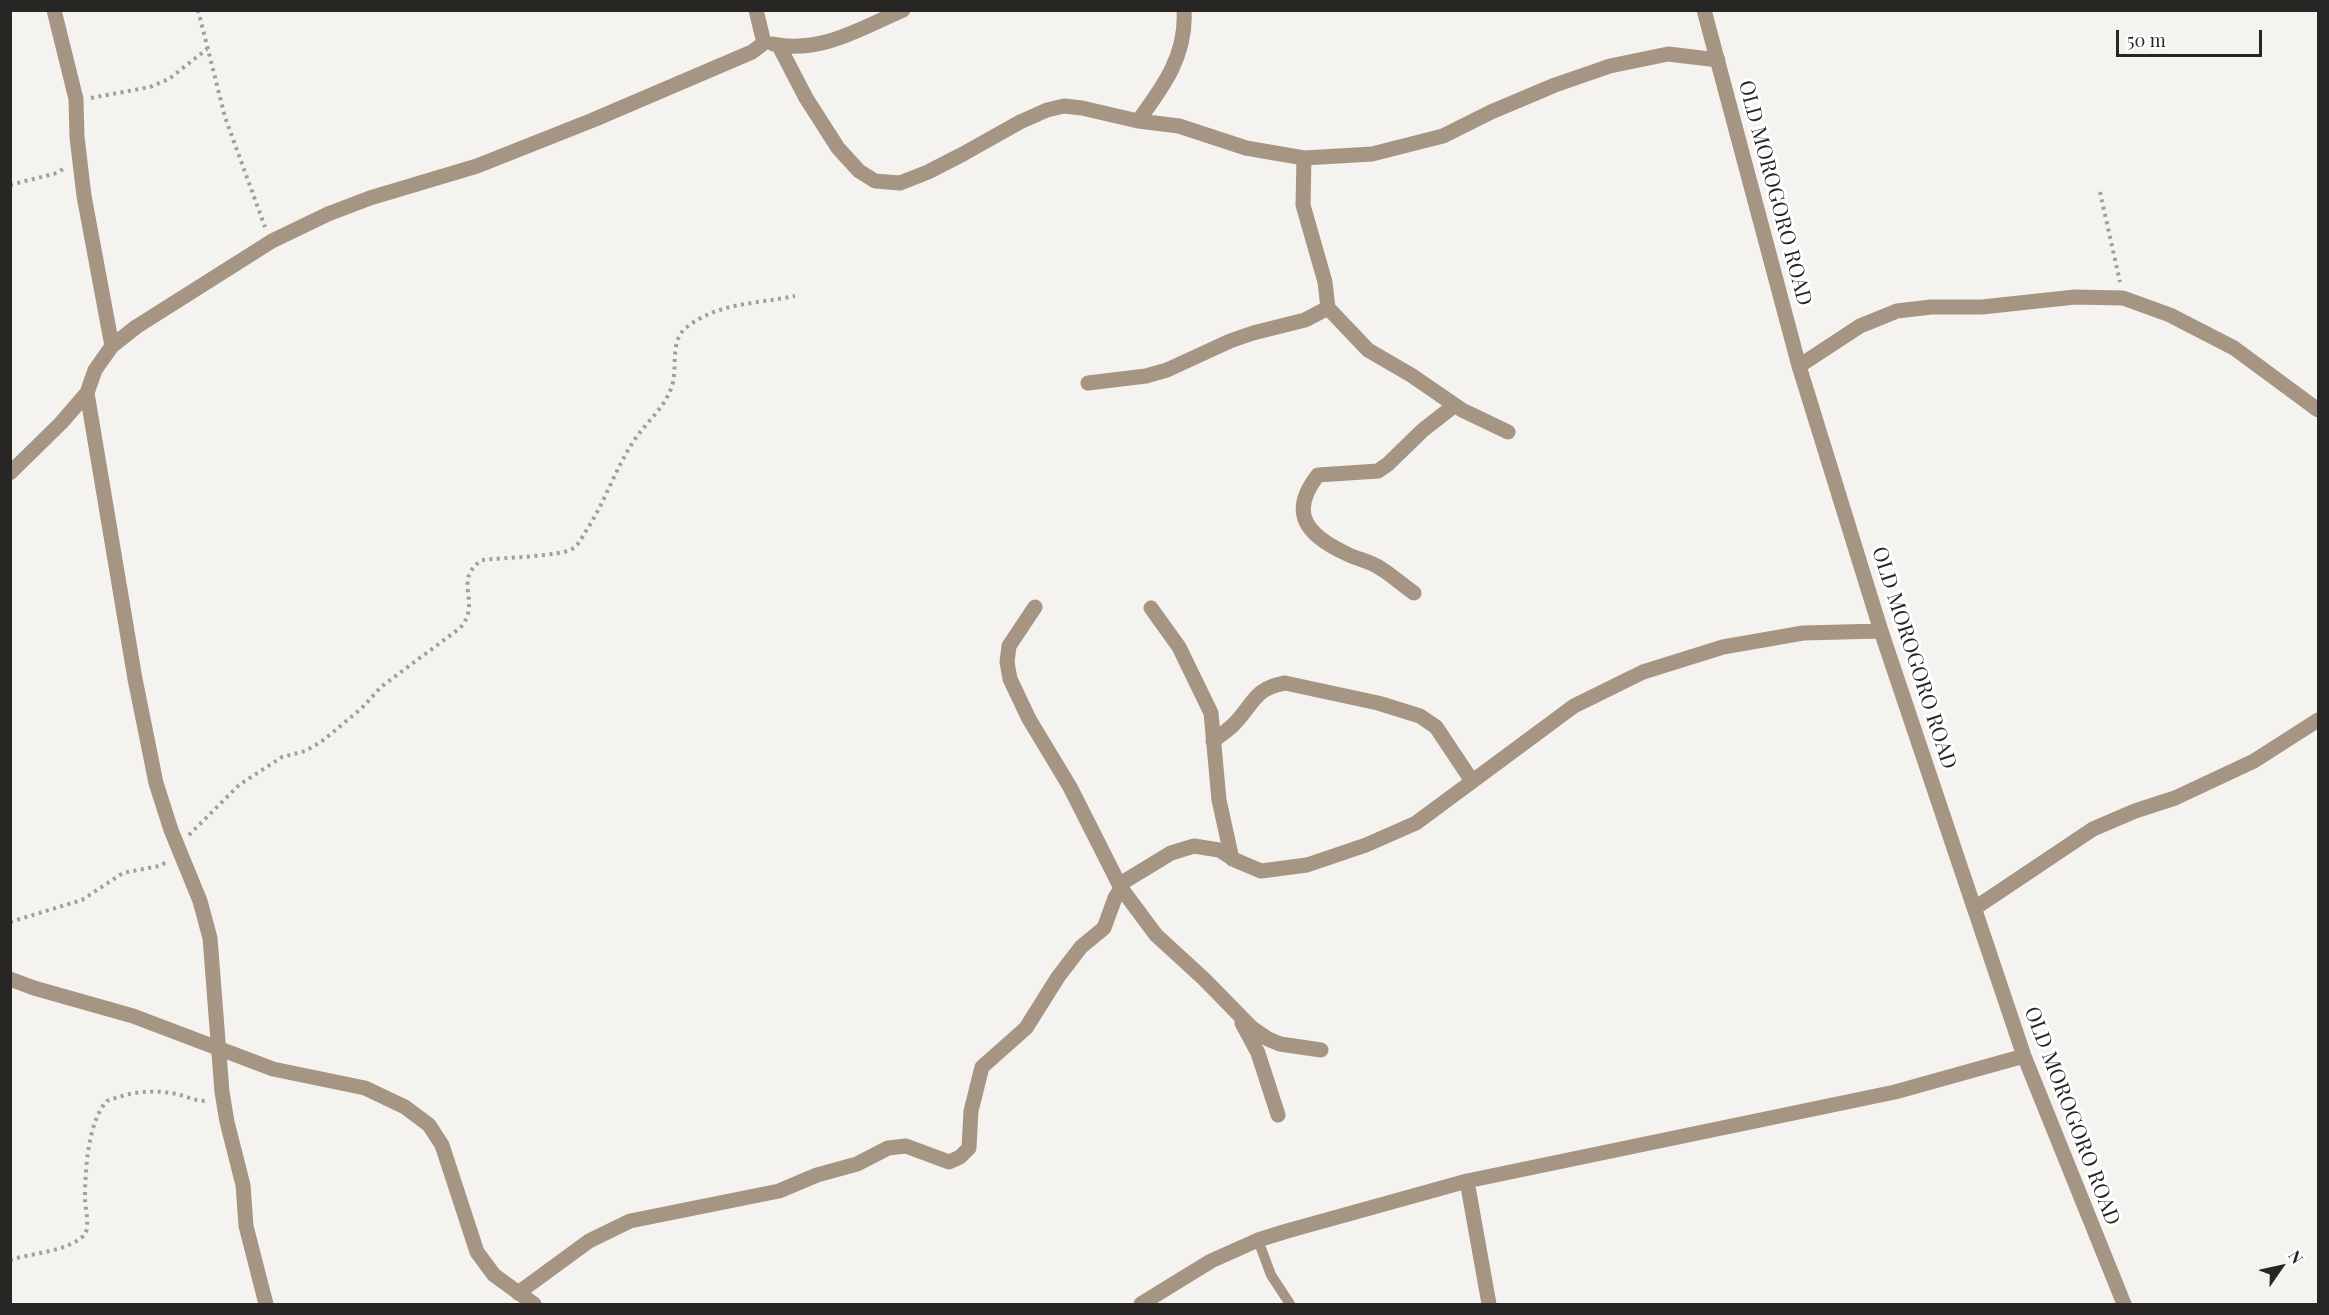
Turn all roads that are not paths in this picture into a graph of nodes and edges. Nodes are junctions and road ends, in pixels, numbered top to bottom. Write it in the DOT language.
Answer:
graph roads {
  1 [pos="54,10"];
  2 [pos="756,10"];
  3 [pos="903,10"];
  4 [pos="1185,10"];
  5 [pos="1704,10"];
  6 [pos="772,44"];
  7 [pos="1718,60"];
  8 [pos="1138,121"];
  9 [pos="1304,158"];
  10 [pos="1328,308"];
  11 [pos="112,346"];
  12 [pos="1799,366"];
  13 [pos="1088,383"];
  14 [pos="87,393"];
  15 [pos="1455,405"];
  16 [pos="2319,410"];
  17 [pos="1508,432"];
  18 [pos="10,473"];
  19 [pos="1414,593"];
  20 [pos="1035,607"];
  21 [pos="1151,608"];
  22 [pos="1881,631"];
  23 [pos="2319,720"];
  24 [pos="1213,741"];
  25 [pos="1472,780"];
  26 [pos="1232,859"];
  27 [pos="1121,888"];
  28 [pos="1975,908"];
  29 [pos="10,979"];
  30 [pos="1237,1015"];
  31 [pos="220,1048"];
  32 [pos="1321,1050"];
  33 [pos="2024,1056"];
  34 [pos="1278,1115"];
  35 [pos="1467,1181"];
  36 [pos="1258,1240"];
  37 [pos="518,1293"];
  38 [pos="266,1305"];
  39 [pos="534,1305"];
  40 [pos="1141,1305"];
  41 [pos="1290,1305"];
  42 [pos="1489,1305"];
  43 [pos="2124,1305"];
  1 -- 11 [label="street"];
  2 -- 6 [label="street"];
  3 -- 6 [label="street"];
  4 -- 8 [label="street"];
  5 -- 7 [label="street, OLD MOROGORO ROAD"];
  6 -- 8 [label="street"];
  6 -- 11 [label="street"];
  7 -- 9 [label="street"];
  7 -- 12 [label="street, OLD MOROGORO ROAD"];
  8 -- 9 [label="street"];
  9 -- 10 [label="street"];
  10 -- 13 [label="street"];
  10 -- 15 [label="street"];
  11 -- 14 [label="street"];
  12 -- 16 [label="street"];
  12 -- 22 [label="street, OLD MOROGORO ROAD"];
  14 -- 18 [label="street"];
  14 -- 31 [label="street"];
  15 -- 17 [label="street"];
  15 -- 19 [label="street"];
  20 -- 27 [label="street"];
  21 -- 24 [label="street"];
  22 -- 25 [label="street"];
  22 -- 28 [label="street, OLD MOROGORO ROAD"];
  23 -- 28 [label="street"];
  24 -- 25 [label="street"];
  24 -- 26 [label="street"];
  25 -- 26 [label="street"];
  26 -- 27 [label="street"];
  27 -- 30 [label="street"];
  27 -- 37 [label="street"];
  28 -- 33 [label="street, OLD MOROGORO ROAD"];
  29 -- 31 [label="street"];
  30 -- 32 [label="street"];
  30 -- 34 [label="street"];
  31 -- 37 [label="street"];
  31 -- 38 [label="street"];
  33 -- 35 [label="street"];
  33 -- 43 [label="street, OLD MOROGORO ROAD"];
  35 -- 36 [label="street"];
  35 -- 42 [label="street"];
  36 -- 40 [label="street"];
  36 -- 41 [label="lane"];
  37 -- 39 [label="street"];
}
